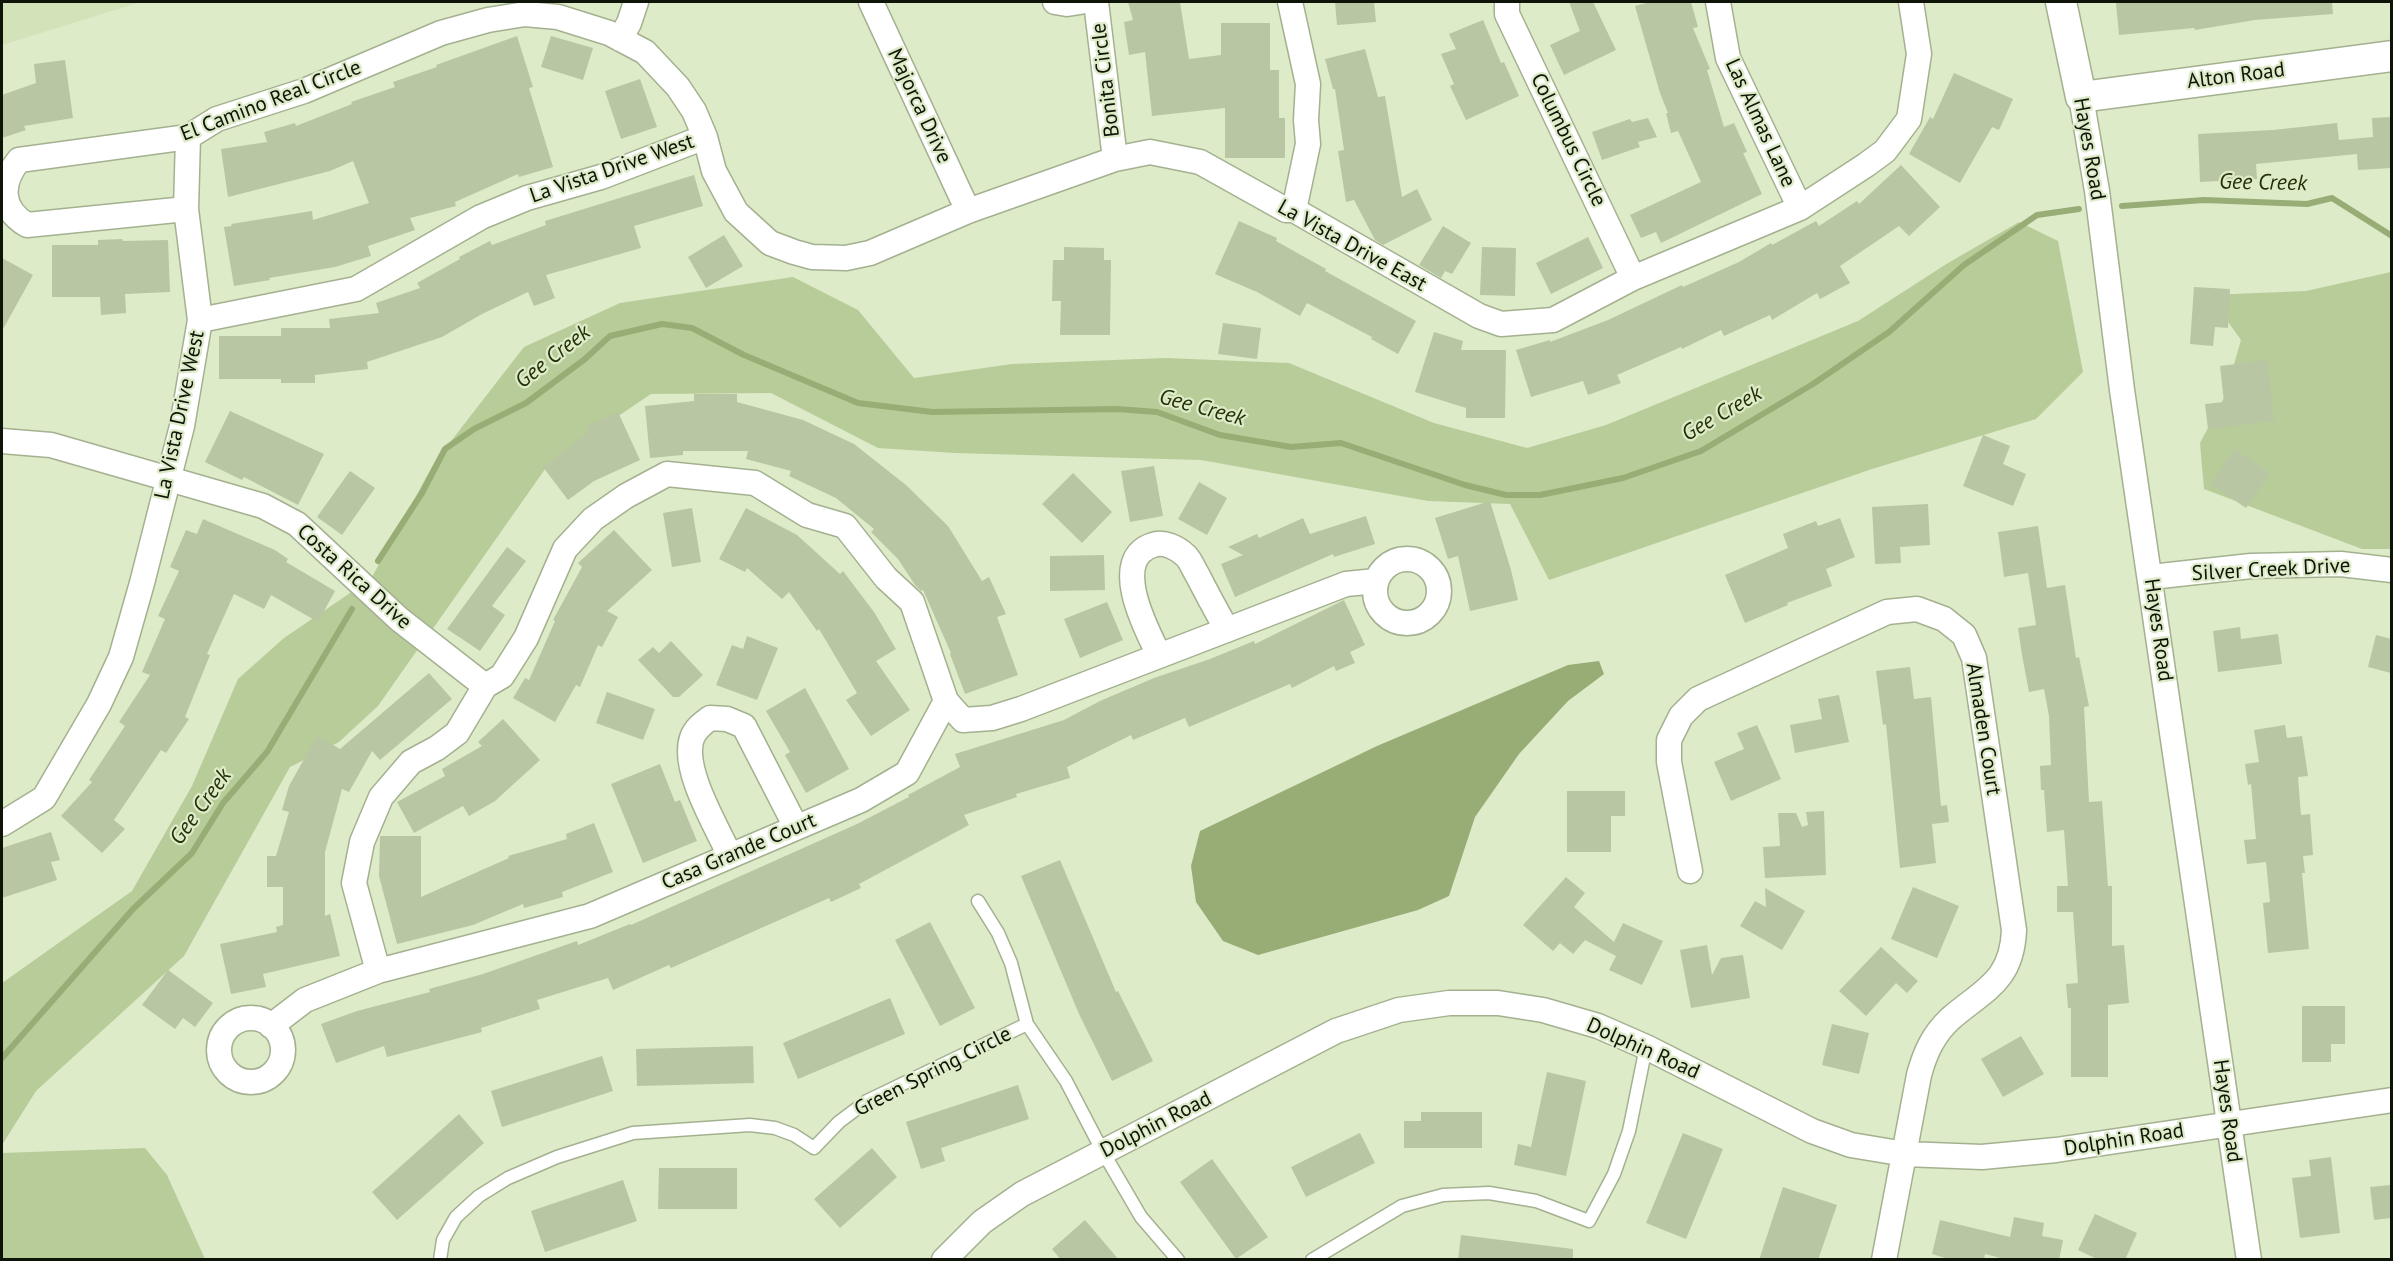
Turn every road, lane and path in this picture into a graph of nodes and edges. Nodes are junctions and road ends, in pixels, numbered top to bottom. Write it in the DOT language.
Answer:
graph roads {
  1 [pos="636,2"];
  2 [pos="871,2"];
  3 [pos="1055,2"];
  4 [pos="1080,2"];
  5 [pos="1096,2"];
  6 [pos="1290,2"];
  7 [pos="1508,2"];
  8 [pos="1718,2"];
  9 [pos="1911,2"];
  10 [pos="2061,2"];
  11 [pos="560,9"];
  12 [pos="620,39"];
  13 [pos="2391,56"];
  14 [pos="2081,97"];
  15 [pos="188,137"];
  16 [pos="705,137"];
  17 [pos="1115,159"];
  18 [pos="1800,208"];
  19 [pos="186,209"];
  20 [pos="1294,210"];
  21 [pos="968,211"];
  22 [pos="1634,278"];
  23 [pos="200,320"];
  24 [pos="2,441"];
  25 [pos="167,478"];
  26 [pos="2391,570"];
  27 [pos="2151,577"];
  28 [pos="1376,581"];
  29 [pos="1227,630"];
  30 [pos="1159,655"];
  31 [pos="485,686"];
  32 [pos="946,701"];
  33 [pos="2,824"];
  34 [pos="796,827"];
  35 [pos="730,856"];
  36 [pos="1690,871"];
  37 [pos="978,901"];
  38 [pos="378,971"];
  39 [pos="1028,1024"];
  40 [pos="271,1026"];
  41 [pos="1646,1047"];
  42 [pos="2391,1100"];
  43 [pos="2228,1124"];
  44 [pos="1103,1152"];
  45 [pos="1905,1154"];
  46 [pos="440,1260"];
  47 [pos="944,1260"];
  48 [pos="1178,1260"];
  49 [pos="1312,1260"];
  50 [pos="1884,1260"];
  51 [pos="2249,1260"];
  1 -- 12 [label="street"];
  2 -- 21 [label="street, Majorca Drive"];
  3 -- 4 [label="street, Bonita Circle"];
  5 -- 17 [label="street, Bonita Circle"];
  6 -- 20 [label="street"];
  7 -- 22 [label="street, Columbus Circle"];
  8 -- 18 [label="street, Las Almas Lane"];
  9 -- 18 [label="street, La Vista Drive East"];
  10 -- 14 [label="street, Hayes Road"];
  11 -- 12 [label="street, El Camino Real Circle"];
  11 -- 15 [label="street, El Camino Real Circle"];
  12 -- 16 [label="street, El Camino Real Circle"];
  13 -- 14 [label="street, Alton Road"];
  14 -- 27 [label="street, Hayes Road"];
  15 -- 19 [label="street"];
  15 -- 19 [label="street, El Camino Real Circle"];
  16 -- 21 [label="street, La Vista Drive East"];
  16 -- 23 [label="street, La Vista Drive West"];
  17 -- 20 [label="street, La Vista Drive East"];
  17 -- 21 [label="street, La Vista Drive East"];
  18 -- 22 [label="street, La Vista Drive East"];
  19 -- 23 [label="street"];
  20 -- 22 [label="street, La Vista Drive East"];
  23 -- 25 [label="street, La Vista Drive West"];
  24 -- 25 [label="street, Costa Rica Drive"];
  25 -- 31 [label="street, Costa Rica Drive"];
  25 -- 33 [label="street, La Vista Drive West"];
  26 -- 27 [label="street, Silver Creek Drive"];
  27 -- 43 [label="street, Hayes Road"];
  28 -- 29 [label="street"];
  29 -- 30 [label="street"];
  29 -- 30 [label="street"];
  30 -- 32 [label="street"];
  31 -- 32 [label="street"];
  31 -- 38 [label="street"];
  32 -- 34 [label="street, Casa Grande Court"];
  34 -- 35 [label="street, Casa Grande Court"];
  34 -- 35 [label="street"];
  35 -- 38 [label="street, Casa Grande Court"];
  36 -- 45 [label="street, Almaden Court"];
  37 -- 39 [label="lane"];
  38 -- 40 [label="street, Casa Grande Court"];
  39 -- 44 [label="lane"];
  39 -- 46 [label="lane, Green Spring Circle"];
  41 -- 44 [label="street, Dolphin Road"];
  41 -- 45 [label="street, Dolphin Road"];
  41 -- 49 [label="lane"];
  42 -- 43 [label="street, Dolphin Road"];
  43 -- 45 [label="street, Dolphin Road"];
  43 -- 51 [label="street, Hayes Road"];
  44 -- 47 [label="street, Dolphin Road"];
  44 -- 48 [label="lane"];
  45 -- 50 [label="street, Almaden Court"];
}
